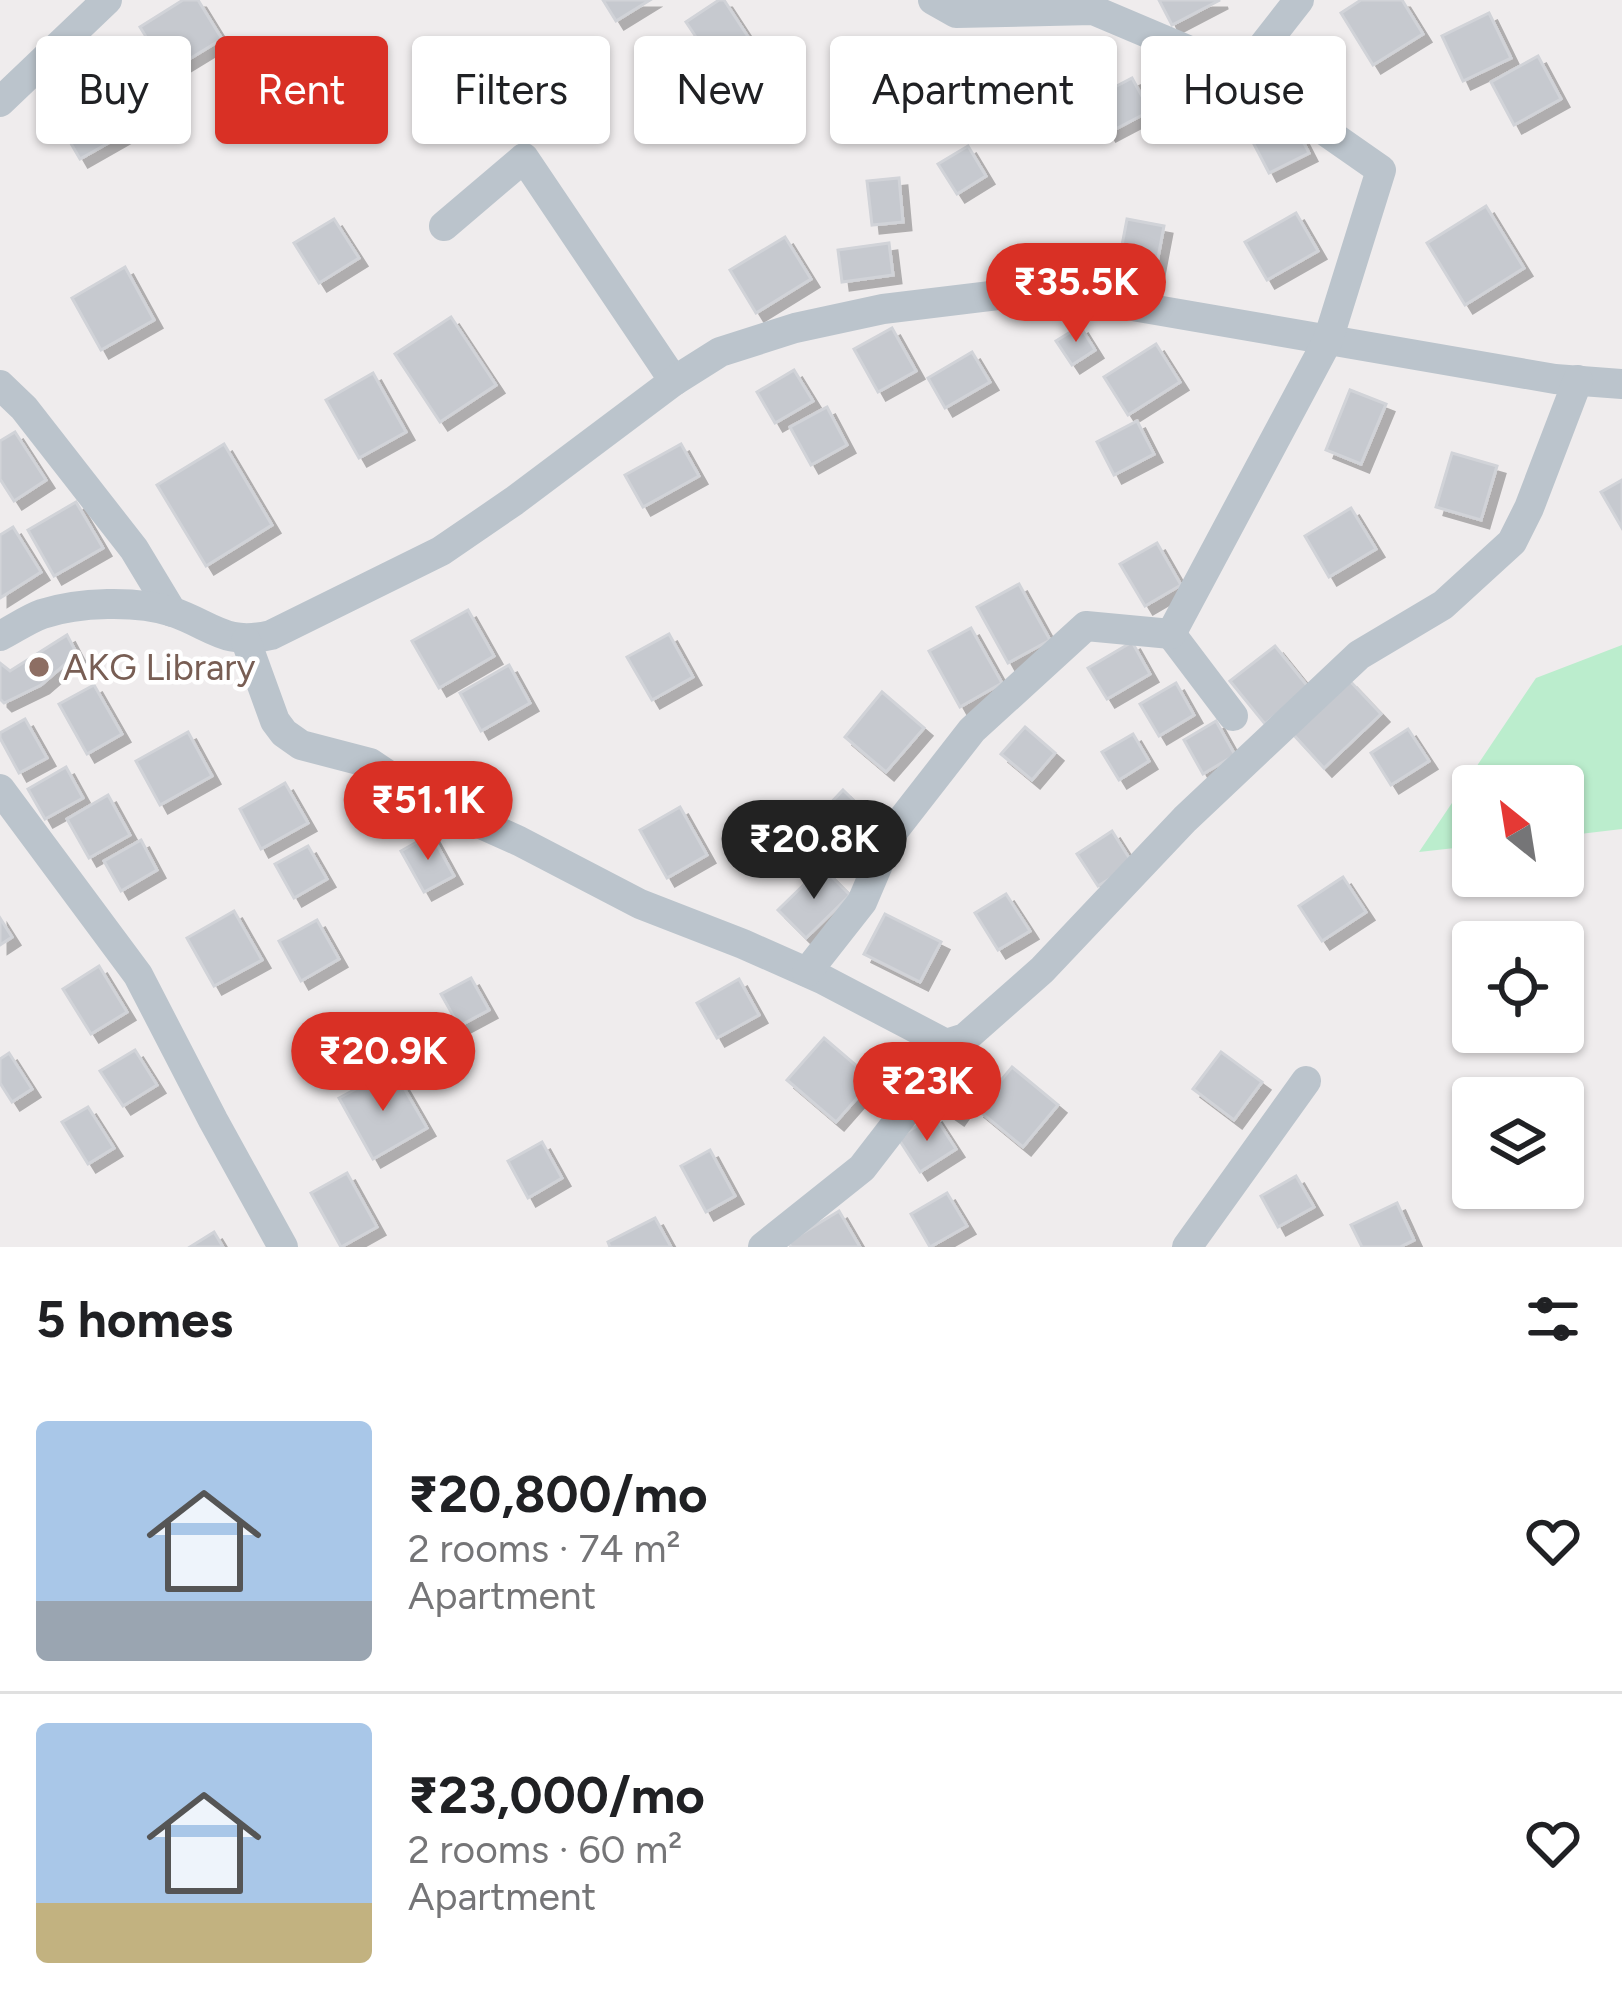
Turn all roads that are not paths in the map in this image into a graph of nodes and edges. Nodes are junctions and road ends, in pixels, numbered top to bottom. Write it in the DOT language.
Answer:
graph roads {
  1 [pos="107,0"];
  2 [pos="933,0"];
  3 [pos="1299,0"];
  4 [pos="1154,36"];
  5 [pos="1271,36"];
  6 [pos="0,102"];
  7 [pos="1343,144"];
  8 [pos="443,226"];
  9 [pos="1328,340"];
  10 [pos="674,380"];
  11 [pos="1578,380"];
  12 [pos="1622,384"];
  13 [pos="0,385"];
  14 [pos="172,612"];
  15 [pos="1171,634"];
  16 [pos="0,636"];
  17 [pos="246,641"];
  18 [pos="1233,716"];
  19 [pos="0,789"];
  20 [pos="807,972"];
  21 [pos="946,1044"];
  22 [pos="1306,1081"];
  23 [pos="284,1247"];
  24 [pos="763,1247"];
  25 [pos="1187,1247"];
  1 -- 6 [label="street"];
  2 -- 4 [label="street"];
  3 -- 5 [label="street"];
  7 -- 9 [label="street"];
  8 -- 10 [label="street"];
  9 -- 10 [label="street"];
  9 -- 11 [label="street"];
  9 -- 15 [label="street"];
  10 -- 17 [label="street"];
  11 -- 12 [label="street"];
  11 -- 21 [label="street"];
  13 -- 14 [label="street"];
  14 -- 16 [label="street"];
  14 -- 17 [label="street"];
  15 -- 18 [label="street"];
  15 -- 20 [label="street"];
  17 -- 20 [label="street"];
  19 -- 23 [label="street"];
  20 -- 21 [label="street"];
  21 -- 24 [label="street"];
  22 -- 25 [label="street"];
}
